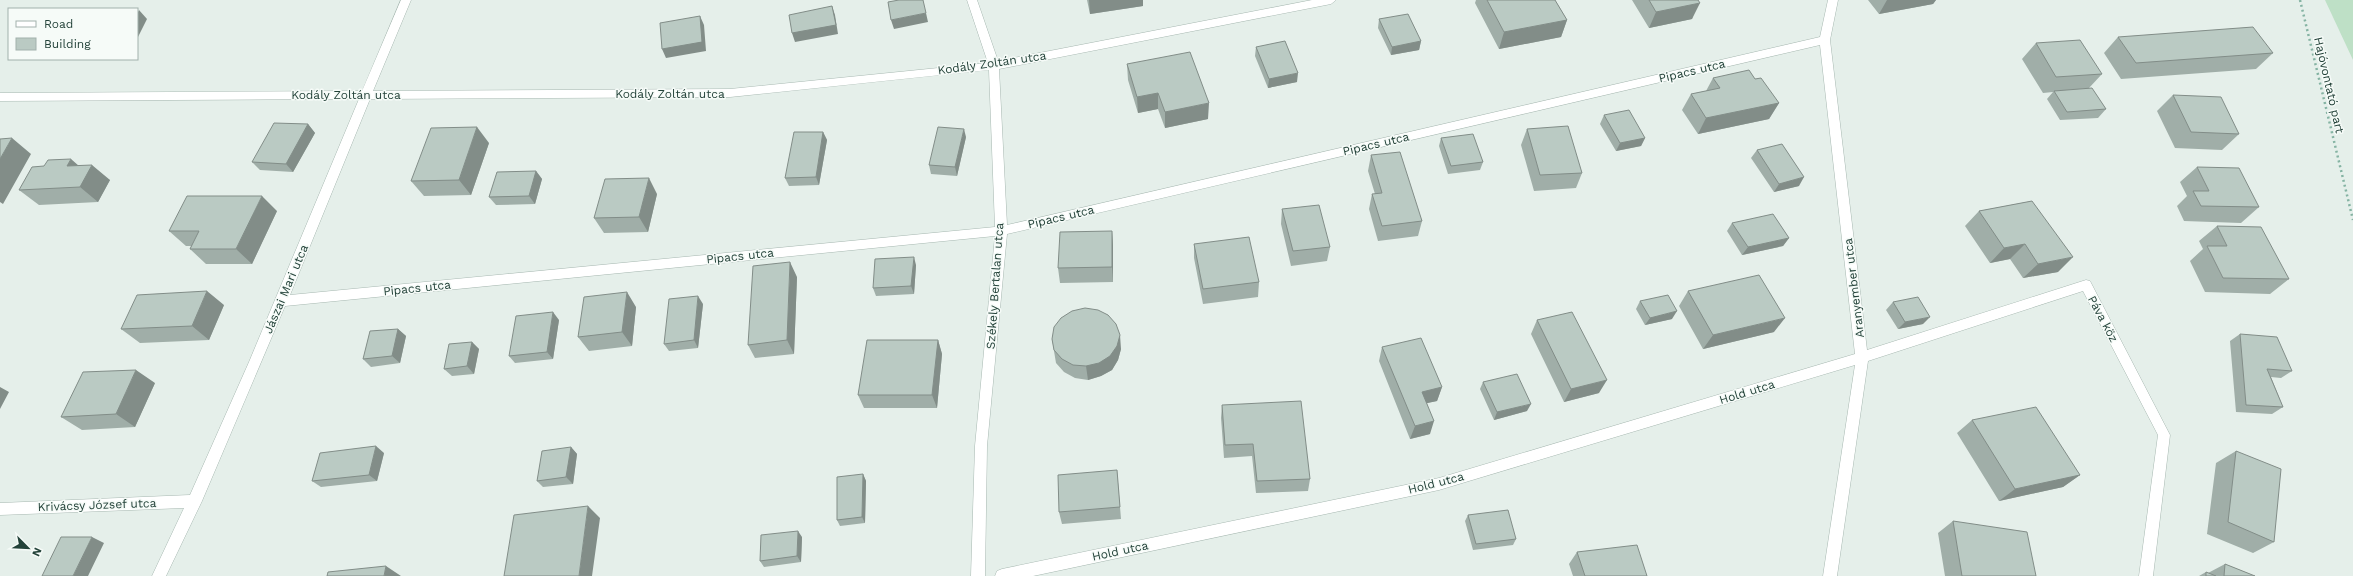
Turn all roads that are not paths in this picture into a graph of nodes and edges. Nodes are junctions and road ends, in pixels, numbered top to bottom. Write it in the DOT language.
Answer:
graph roads {
  1 [pos="406,0"];
  2 [pos="972,0"];
  3 [pos="1331,0"];
  4 [pos="1832,0"];
  5 [pos="1825,40"];
  6 [pos="994,66"];
  7 [pos="366,95"];
  8 [pos="0,98"];
  9 [pos="1000,231"];
  10 [pos="281,301"];
  11 [pos="1862,357"];
  12 [pos="195,502"];
  13 [pos="0,509"];
  14 [pos="159,576"];
  15 [pos="978,576"];
  16 [pos="1002,576"];
  17 [pos="1830,576"];
  18 [pos="2146,576"];
  1 -- 7 [label="street, Jászai Mari utca"];
  2 -- 6 [label="street, Székely Bertalan utca"];
  3 -- 6 [label="street, Kodály Zoltán utca"];
  4 -- 5 [label="street, Aranyember utca"];
  5 -- 9 [label="street, Pipacs utca"];
  5 -- 11 [label="street, Aranyember utca"];
  6 -- 7 [label="street, Kodály Zoltán utca"];
  6 -- 9 [label="street, Székely Bertalan utca"];
  7 -- 8 [label="street, Kodály Zoltán utca"];
  7 -- 10 [label="street, Jászai Mari utca"];
  9 -- 10 [label="street, Pipacs utca"];
  9 -- 15 [label="street, Székely Bertalan utca"];
  10 -- 12 [label="street, Jászai Mari utca"];
  11 -- 16 [label="street, Hold utca"];
  11 -- 17 [label="street, Aranyember utca"];
  11 -- 18 [label="street, Páva köz"];
  12 -- 13 [label="street, Krivácsy József utca"];
  12 -- 14 [label="street, Jászai Mari utca"];
}
